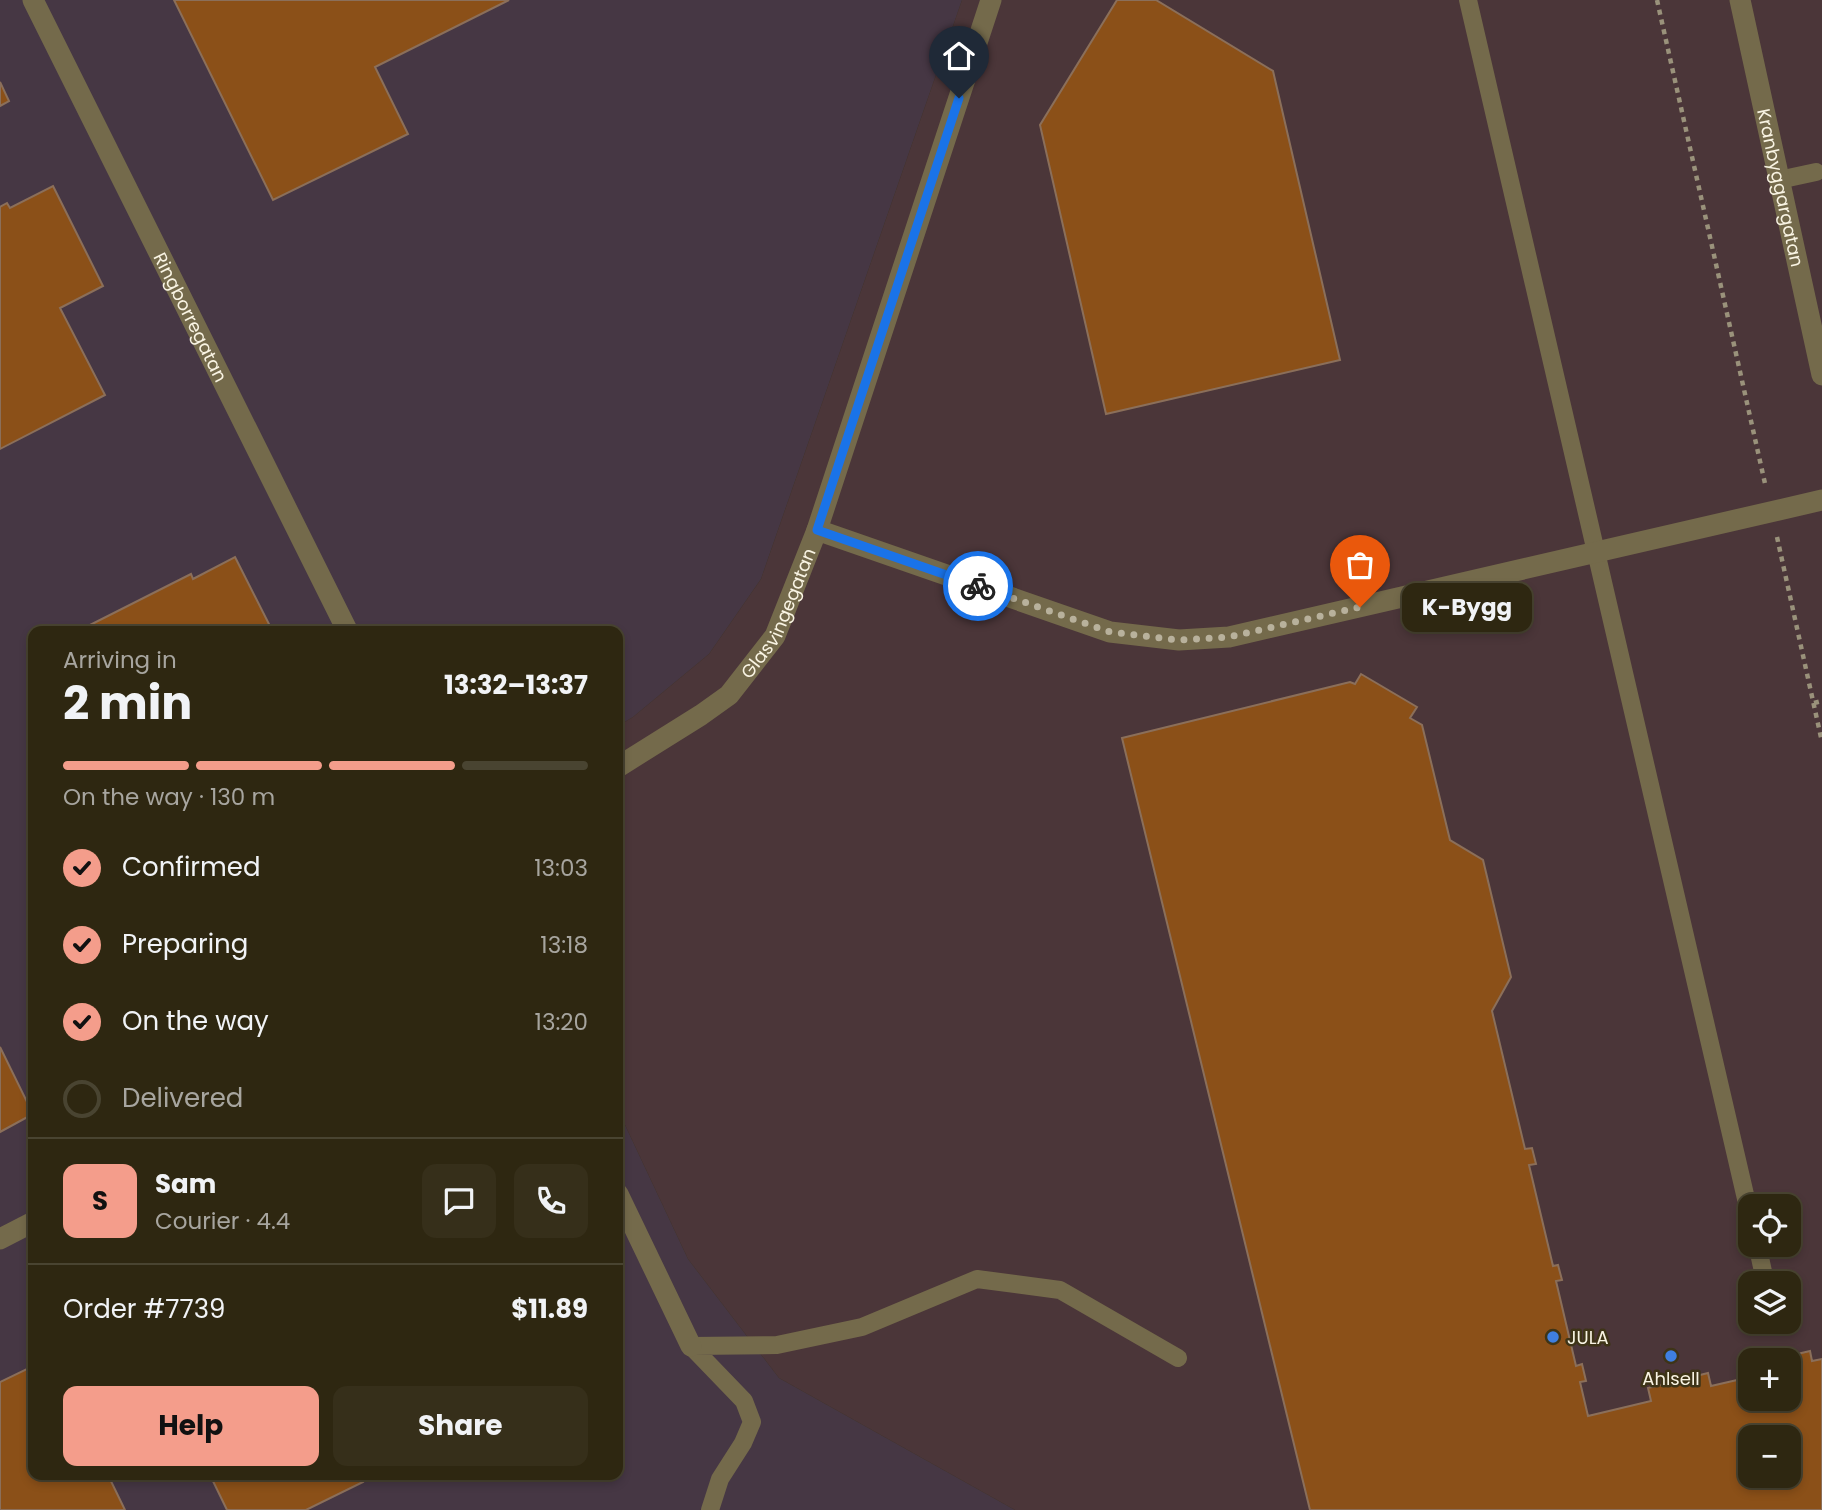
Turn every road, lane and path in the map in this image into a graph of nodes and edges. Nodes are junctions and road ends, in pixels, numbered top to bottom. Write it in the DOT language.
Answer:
graph roads {
  1 [pos="33,0"];
  2 [pos="990,0"];
  3 [pos="1468,0"];
  4 [pos="1657,0"];
  5 [pos="1740,0"];
  6 [pos="1816,172"];
  7 [pos="1779,180"];
  8 [pos="1822,373"];
  9 [pos="1822,500"];
  10 [pos="1771,512"];
  11 [pos="817,530"];
  12 [pos="1595,552"];
  13 [pos="345,626"];
  14 [pos="1822,701"];
  15 [pos="1814,703"];
  16 [pos="1822,742"];
  17 [pos="623,764"];
  18 [pos="1745,1194"];
  19 [pos="623,1204"];
  20 [pos="28,1225"];
  21 [pos="0,1239"];
  22 [pos="691,1346"];
  23 [pos="1178,1358"];
  24 [pos="710,1510"];
  1 -- 13 [label="street, Ringborregatan"];
  2 -- 11 [label="street, Glasvingegatan"];
  3 -- 12 [label="lane"];
  4 -- 10 [label="path"];
  5 -- 7 [label="street, Kranbyggargatan"];
  6 -- 7 [label="lane"];
  7 -- 8 [label="street, Kranbyggargatan"];
  9 -- 10 [label="street"];
  10 -- 12 [label="street"];
  10 -- 15 [label="path"];
  11 -- 12 [label="street"];
  11 -- 17 [label="street, Glasvingegatan"];
  12 -- 18 [label="lane"];
  14 -- 15 [label="path"];
  15 -- 16 [label="path"];
  19 -- 22 [label="street"];
  20 -- 21 [label="street"];
  22 -- 23 [label="lane"];
  22 -- 24 [label="lane"];
}
